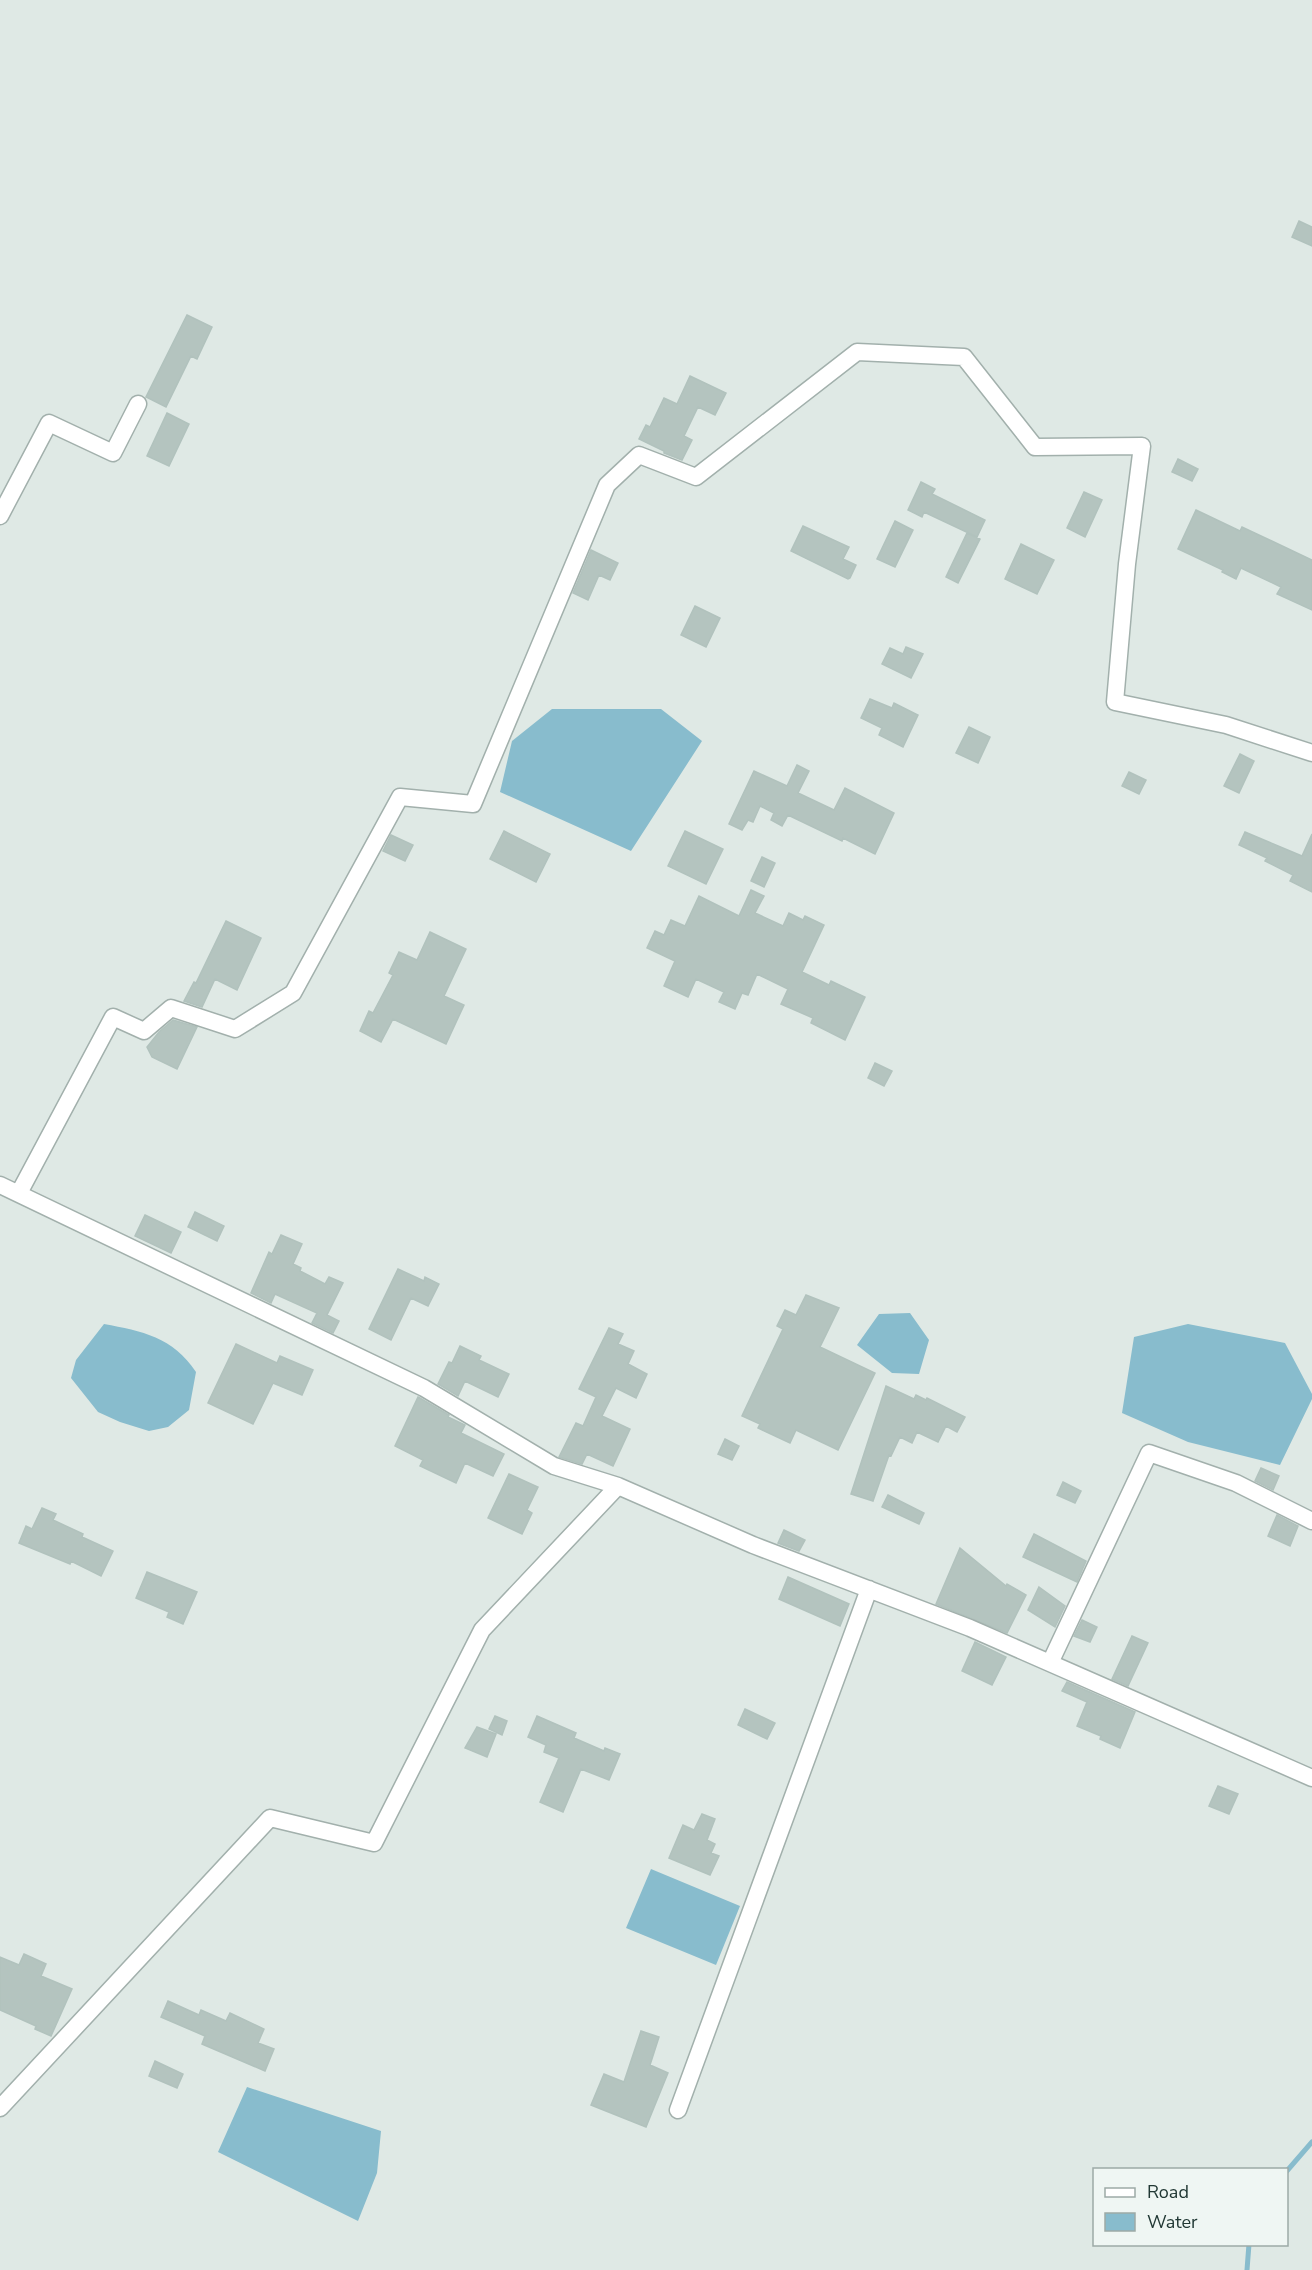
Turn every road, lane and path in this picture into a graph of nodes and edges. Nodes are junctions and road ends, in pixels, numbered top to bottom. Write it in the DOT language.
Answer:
graph roads {
  1 [pos="138,404"];
  2 [pos="0,516"];
  3 [pos="1312,753"];
  4 [pos="0,1185"];
  5 [pos="19,1193"];
  6 [pos="618,1486"];
  7 [pos="1312,1521"];
  8 [pos="868,1589"];
  9 [pos="1050,1663"];
  10 [pos="1312,1778"];
  11 [pos="0,2108"];
  12 [pos="678,2110"];
  1 -- 2 [label="street"];
  3 -- 5 [label="street"];
  4 -- 5 [label="street"];
  5 -- 6 [label="street"];
  6 -- 8 [label="street"];
  6 -- 11 [label="street"];
  7 -- 9 [label="street"];
  8 -- 9 [label="street"];
  8 -- 12 [label="street"];
  9 -- 10 [label="street"];
}
